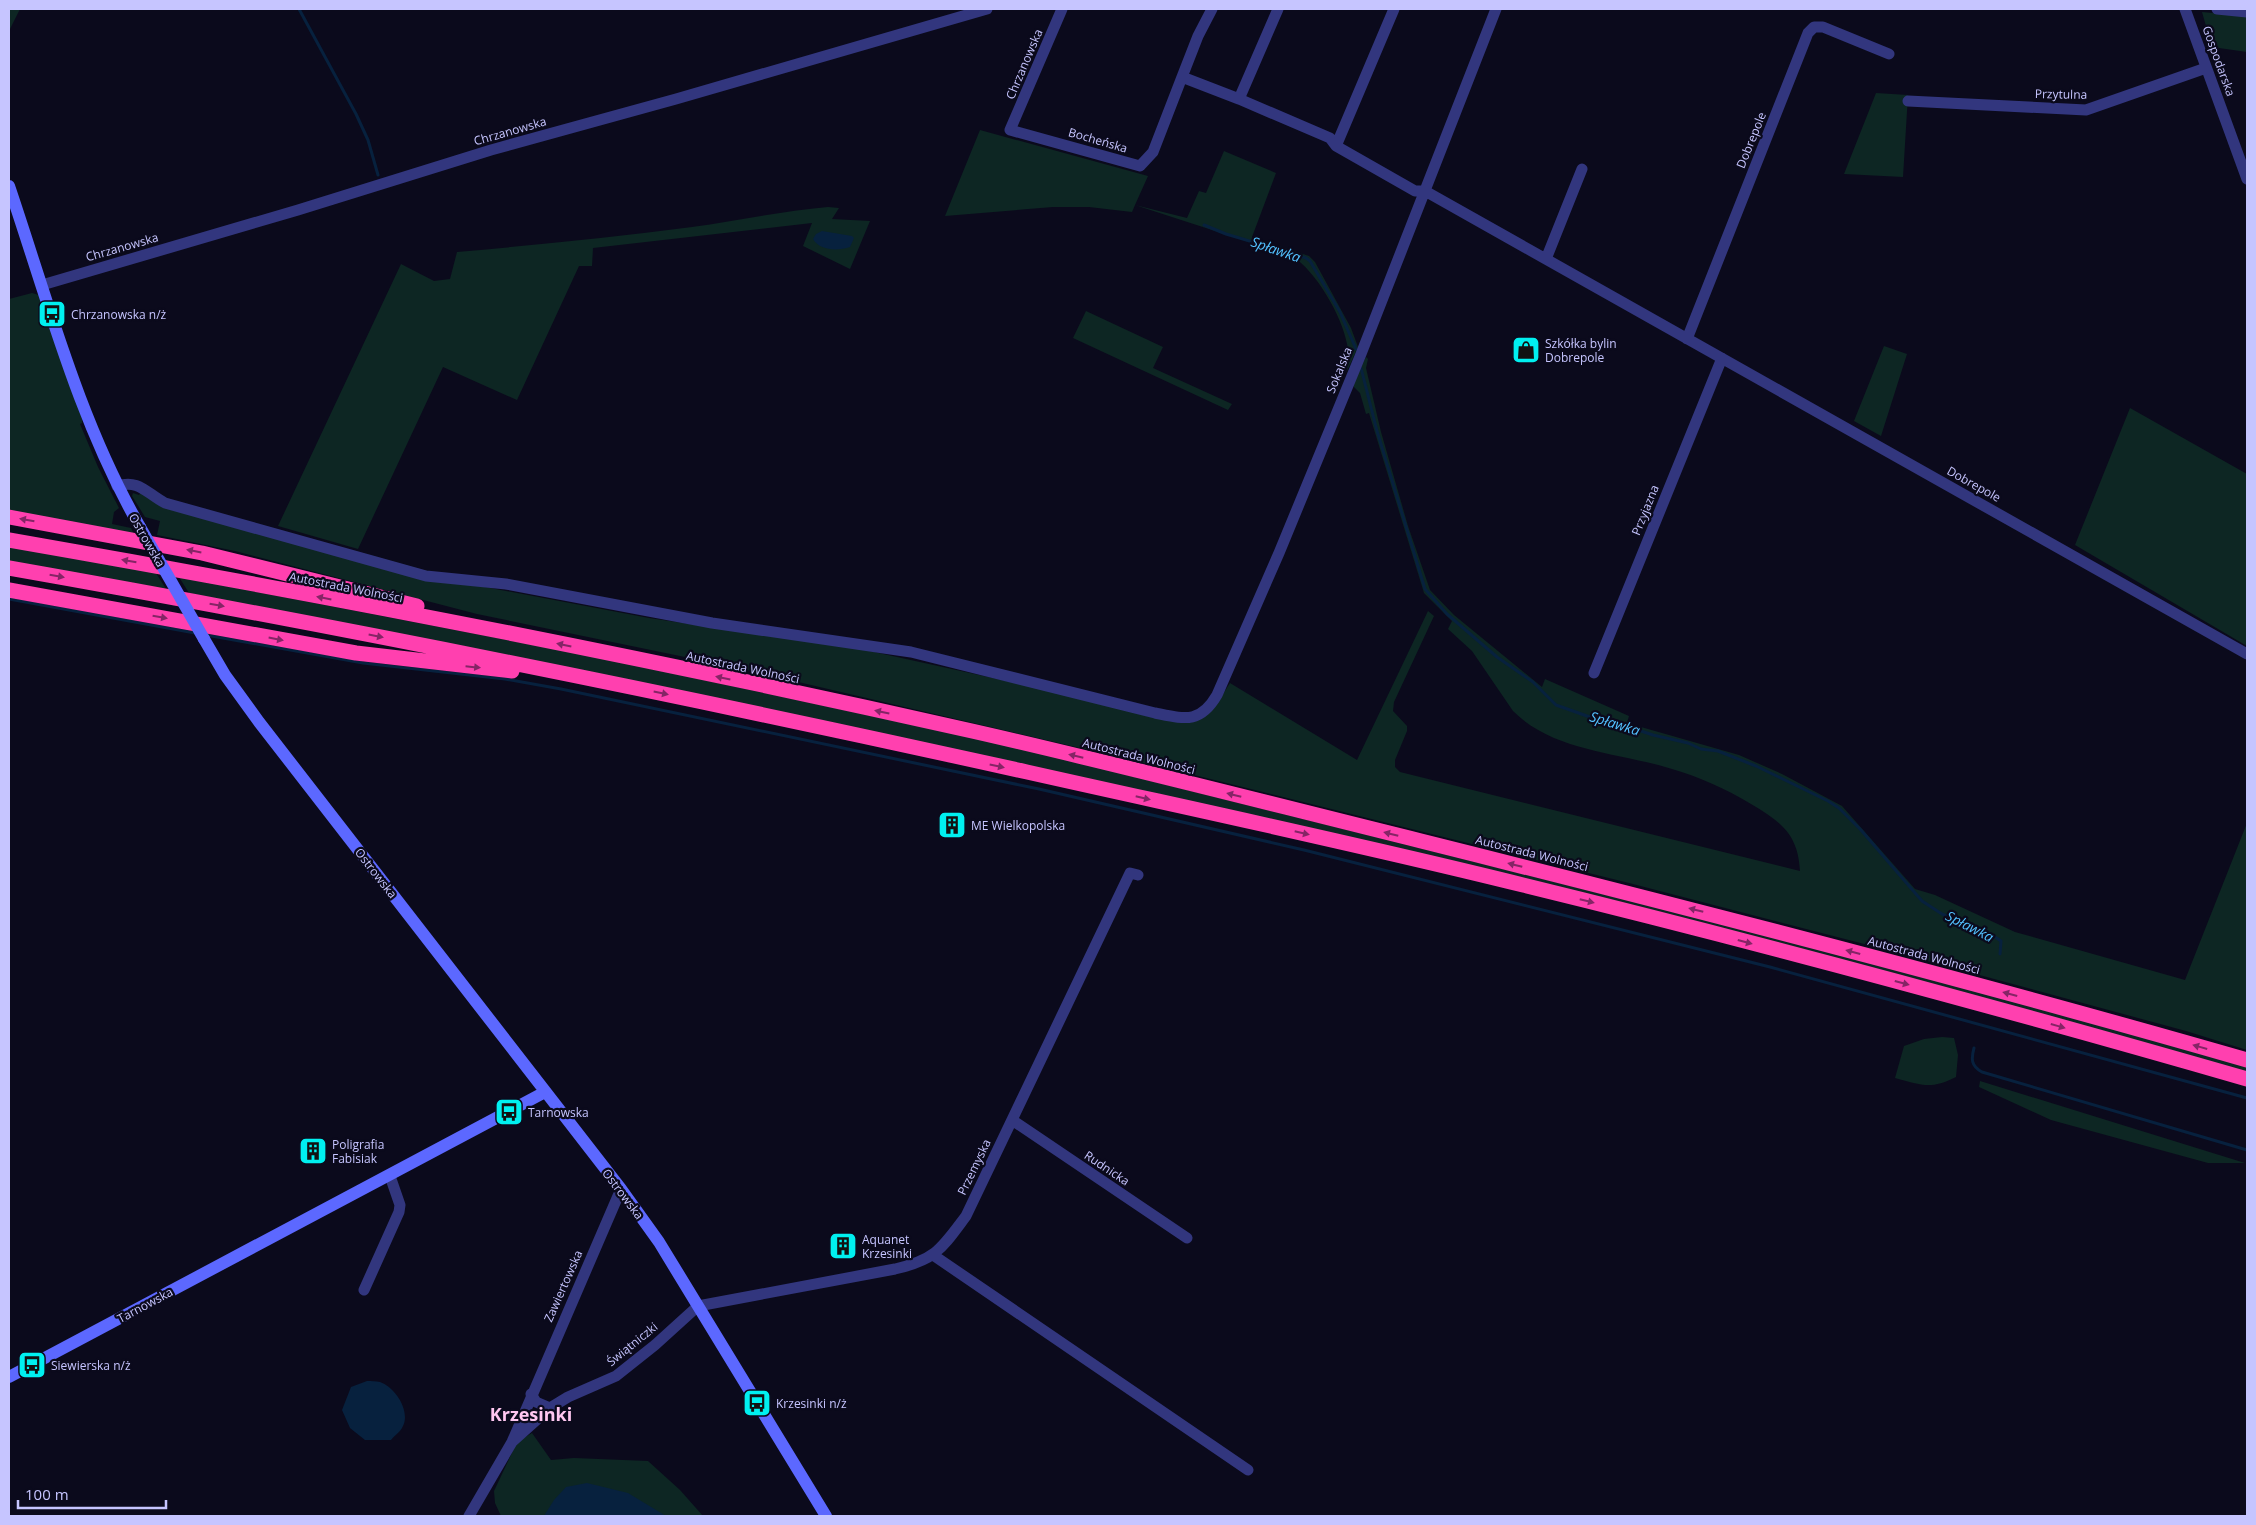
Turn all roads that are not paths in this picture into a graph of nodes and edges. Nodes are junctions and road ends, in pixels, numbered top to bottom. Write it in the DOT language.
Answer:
graph roads {
  1 [pos="987,9"];
  2 [pos="1062,9"];
  3 [pos="1212,9"];
  4 [pos="1278,9"];
  5 [pos="1394,9"];
  6 [pos="1496,9"];
  7 [pos="2185,9"];
  8 [pos="2217,9"];
  9 [pos="2246,11"];
  10 [pos="1889,54"];
  11 [pos="2206,68"];
  12 [pos="1182,77"];
  13 [pos="1239,99"];
  14 [pos="1908,101"];
  15 [pos="1010,130"];
  16 [pos="1336,146"];
  17 [pos="1582,169"];
  18 [pos="2247,179"];
  19 [pos="9,186"];
  20 [pos="1425,191"];
  21 [pos="1546,259"];
  22 [pos="42,285"];
  23 [pos="1687,339"];
  24 [pos="1722,358"];
  25 [pos="117,486"];
  26 [pos="9,517"];
  27 [pos="9,540"];
  28 [pos="9,568"];
  29 [pos="9,590"];
  30 [pos="474,627"];
  31 [pos="2247,654"];
  32 [pos="1594,673"];
  33 [pos="613,683"];
  34 [pos="1138,875"];
  35 [pos="2247,1060"];
  36 [pos="2247,1079"];
  37 [pos="545,1092"];
  38 [pos="1012,1120"];
  39 [pos="390,1176"];
  40 [pos="620,1189"];
  41 [pos="1186,1238"];
  42 [pos="933,1255"];
  43 [pos="364,1290"];
  44 [pos="698,1306"];
  45 [pos="9,1377"];
  46 [pos="531,1394"];
  47 [pos="550,1408"];
  48 [pos="512,1442"];
  49 [pos="1248,1470"];
  50 [pos="469,1516"];
  51 [pos="826,1516"];
  1 -- 22 [label="street, Chrzanowska"];
  2 -- 15 [label="street, Chrzanowska"];
  3 -- 12 [label="street, Bocheńska"];
  4 -- 13 [label="street"];
  5 -- 16 [label="street"];
  6 -- 20 [label="street, Sokalska"];
  7 -- 11 [label="street, Gospodarska"];
  8 -- 9 [label="street"];
  10 -- 23 [label="street, Dobrepole"];
  11 -- 14 [label="street, Przytulna"];
  11 -- 18 [label="street, Gospodarska"];
  12 -- 13 [label="street"];
  12 -- 15 [label="street, Bocheńska"];
  13 -- 16 [label="street"];
  16 -- 20 [label="street"];
  17 -- 21 [label="street"];
  19 -- 22 [label="street, Ostrowska"];
  20 -- 21 [label="street, Dobrepole"];
  20 -- 25 [label="street, Sokalska"];
  21 -- 23 [label="street, Dobrepole"];
  22 -- 25 [label="street, Ostrowska"];
  23 -- 24 [label="street, Dobrepole"];
  24 -- 31 [label="street, Dobrepole"];
  24 -- 32 [label="street, Przyjazna"];
  25 -- 37 [label="street, Ostrowska, bridge"];
  30 -- 26 [label="highway, one-way"];
  30 -- 27 [label="highway, Autostrada Wolności, one-way"];
  28 -- 33 [label="highway, one-way"];
  29 -- 33 [label="highway, one-way"];
  35 -- 30 [label="highway, Autostrada Wolności, one-way"];
  33 -- 36 [label="highway, one-way"];
  34 -- 38 [label="street, Przemyska"];
  37 -- 39 [label="street, Tarnowska"];
  37 -- 40 [label="street, Ostrowska"];
  38 -- 41 [label="street, Rudnicka"];
  38 -- 42 [label="street, Przemyska"];
  39 -- 43 [label="street"];
  39 -- 45 [label="street, Tarnowska"];
  40 -- 44 [label="street, Ostrowska"];
  40 -- 46 [label="street, Zawiertowska"];
  42 -- 44 [label="street, Przemyska"];
  42 -- 49 [label="street"];
  44 -- 47 [label="street, Świątniczki"];
  44 -- 51 [label="street, Ostrowska"];
  46 -- 47 [label="street"];
  46 -- 48 [label="street, Świątniczki"];
  47 -- 48 [label="street, Świątniczki"];
  48 -- 50 [label="street, Świątniczki"];
}
